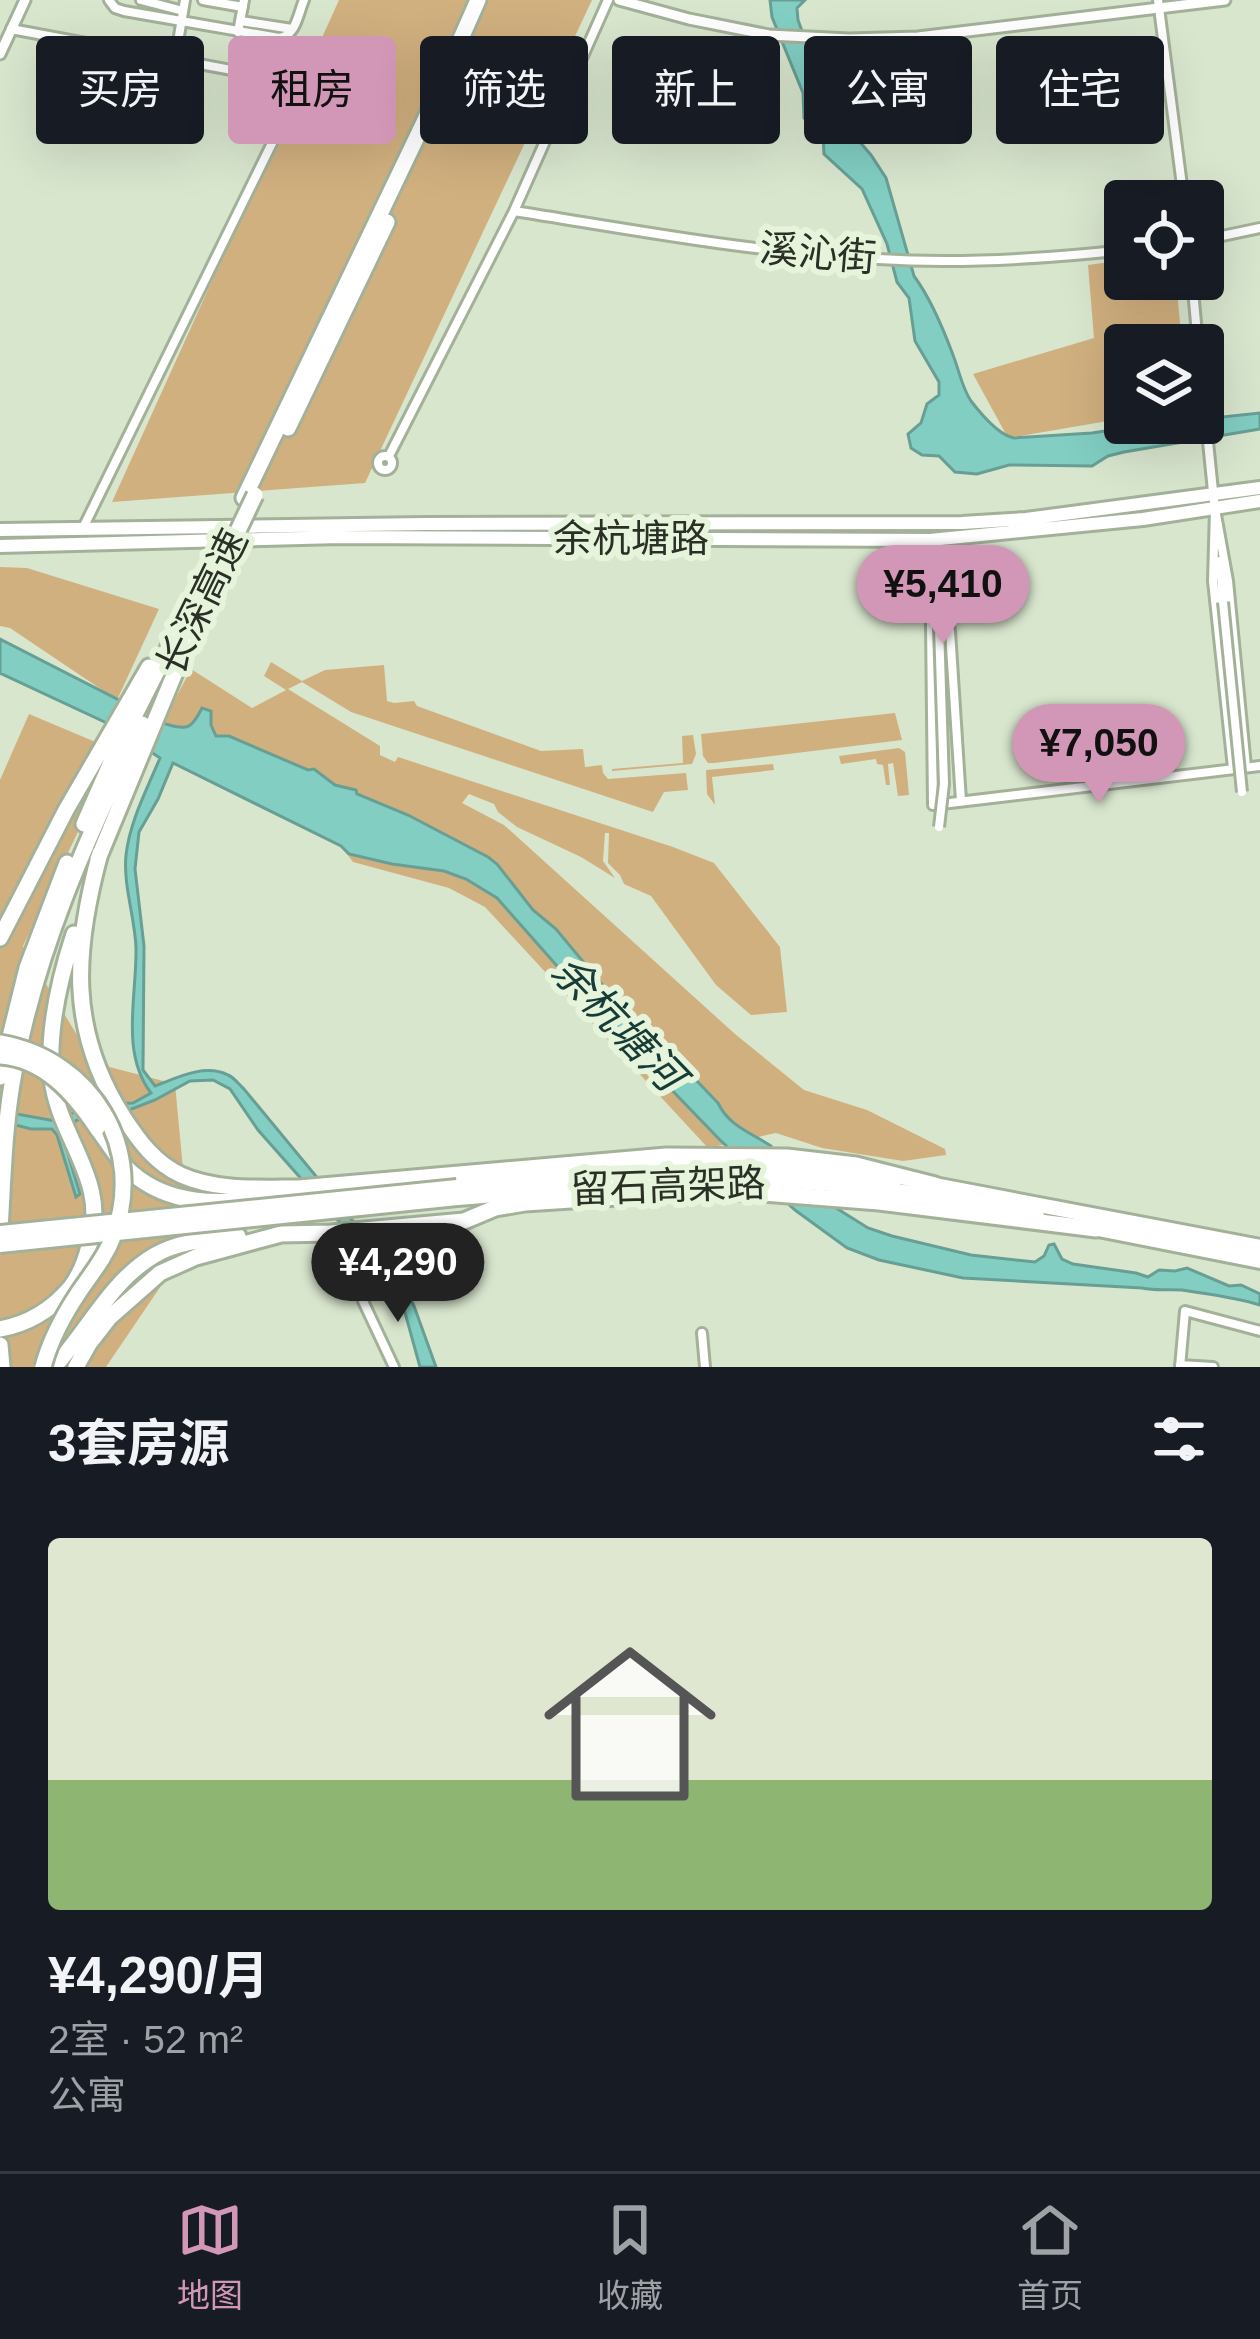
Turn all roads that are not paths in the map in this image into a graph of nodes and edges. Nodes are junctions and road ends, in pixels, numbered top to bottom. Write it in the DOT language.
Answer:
graph roads {
  1 [pos="25,0"];
  2 [pos="109,0"];
  3 [pos="142,0"];
  4 [pos="203,0"];
  5 [pos="304,0"];
  6 [pos="478,0"];
  7 [pos="488,0"];
  8 [pos="608,0"];
  9 [pos="619,0"];
  10 [pos="1225,0"];
  11 [pos="244,3"];
  12 [pos="184,5"];
  13 [pos="1159,5"];
  14 [pos="241,20"];
  15 [pos="182,23"];
  16 [pos="6,28"];
  17 [pos="292,29"];
  18 [pos="238,32"];
  19 [pos="48,36"];
  20 [pos="180,36"];
  21 [pos="0,54"];
  22 [pos="204,65"];
  23 [pos="1181,180"];
  24 [pos="514,211"];
  25 [pos="1260,228"];
  26 [pos="1224,236"];
  27 [pos="1104,252"];
  28 [pos="1208,444"];
  29 [pos="389,457"];
  30 [pos="1260,488"];
  31 [pos="249,497"];
  32 [pos="1214,502"];
  33 [pos="1260,502"];
  34 [pos="0,530"];
  35 [pos="82,530"];
  36 [pos="931,540"];
  37 [pos="0,546"];
  38 [pos="934,572"];
  39 [pos="122,750"];
  40 [pos="1260,766"];
  41 [pos="1246,767"];
  42 [pos="1233,768"];
  43 [pos="1242,792"];
  44 [pos="961,801"];
  45 [pos="939,827"];
  46 [pos="100,853"];
  47 [pos="0,938"];
  48 [pos="0,1043"];
  49 [pos="0,1056"];
  50 [pos="0,1077"];
  51 [pos="935,1185"];
  52 [pos="299,1188"];
  53 [pos="1096,1228"];
  54 [pos="0,1232"];
  55 [pos="1210,1244"];
  56 [pos="0,1245"];
  57 [pos="1260,1245"];
  58 [pos="193,1250"];
  59 [pos="1260,1263"];
  60 [pos="363,1301"];
  61 [pos="0,1329"];
  62 [pos="1260,1330"];
  63 [pos="702,1333"];
  64 [pos="0,1345"];
  65 [pos="1180,1366"];
  66 [pos="2,1367"];
  67 [pos="43,1367"];
  68 [pos="54,1367"];
  69 [pos="76,1367"];
  70 [pos="394,1367"];
  71 [pos="705,1367"];
  72 [pos="1214,1367"];
  1 -- 16 [label="street"];
  2 -- 15 [label="street"];
  3 -- 12 [label="street"];
  4 -- 11 [label="street"];
  5 -- 17 [label="street"];
  6 -- 31 [label="highway, 长深高速"];
  7 -- 31 [label="highway, 长深高速"];
  8 -- 24 [label="street"];
  9 -- 13 [label="street"];
  10 -- 13 [label="street"];
  11 -- 14 [label="street"];
  12 -- 15 [label="street"];
  13 -- 23 [label="street"];
  14 -- 17 [label="street"];
  14 -- 18 [label="street"];
  15 -- 18 [label="street"];
  15 -- 20 [label="street"];
  16 -- 19 [label="street"];
  16 -- 21 [label="street"];
  17 -- 18 [label="street"];
  22 -- 35 [label="street"];
  24 -- 27 [label="street, 溪沁街"];
  24 -- 29 [label="street"];
  25 -- 26 [label="street"];
  28 -- 32 [label="street"];
  30 -- 32 [label="main road, 余杭塘路"];
  31 -- 39 [label="highway, 长深高速, bridge"];
  32 -- 33 [label="main road, 余杭塘路"];
  32 -- 35 [label="main road, 余杭塘路"];
  32 -- 36 [label="main road, 余杭塘路"];
  32 -- 41 [label="street"];
  32 -- 42 [label="street"];
  32 -- 43 [label="street, bridge"];
  34 -- 35 [label="main road, 余杭塘路"];
  36 -- 37 [label="main road, 余杭塘路"];
  36 -- 38 [label="street"];
  38 -- 44 [label="street"];
  38 -- 44 [label="street"];
  38 -- 45 [label="street, bridge"];
  39 -- 46 [label="highway"];
  39 -- 47 [label="highway"];
  39 -- 50 [label="highway, 长深高速"];
  39 -- 54 [label="highway, 长深高速"];
  40 -- 41 [label="street"];
  41 -- 42 [label="street"];
  42 -- 44 [label="street"];
  46 -- 52 [label="highway"];
  46 -- 61 [label="highway, bridge"];
  48 -- 67 [label="highway, bridge"];
  49 -- 52 [label="highway, bridge"];
  51 -- 52 [label="highway"];
  51 -- 54 [label="highway, 留石高架路, bridge"];
  51 -- 55 [label="highway, 留石高架路"];
  53 -- 55 [label="highway, 留石高架路"];
  53 -- 56 [label="highway, 留石高架路, bridge"];
  53 -- 58 [label="highway"];
  55 -- 57 [label="highway, 留石高架路"];
  55 -- 59 [label="highway, 留石高架路"];
  58 -- 68 [label="highway"];
  58 -- 69 [label="highway"];
  60 -- 70 [label="street"];
  62 -- 65 [label="street"];
  63 -- 71 [label="street"];
  64 -- 66 [label="highway"];
  65 -- 72 [label="street"];
}
